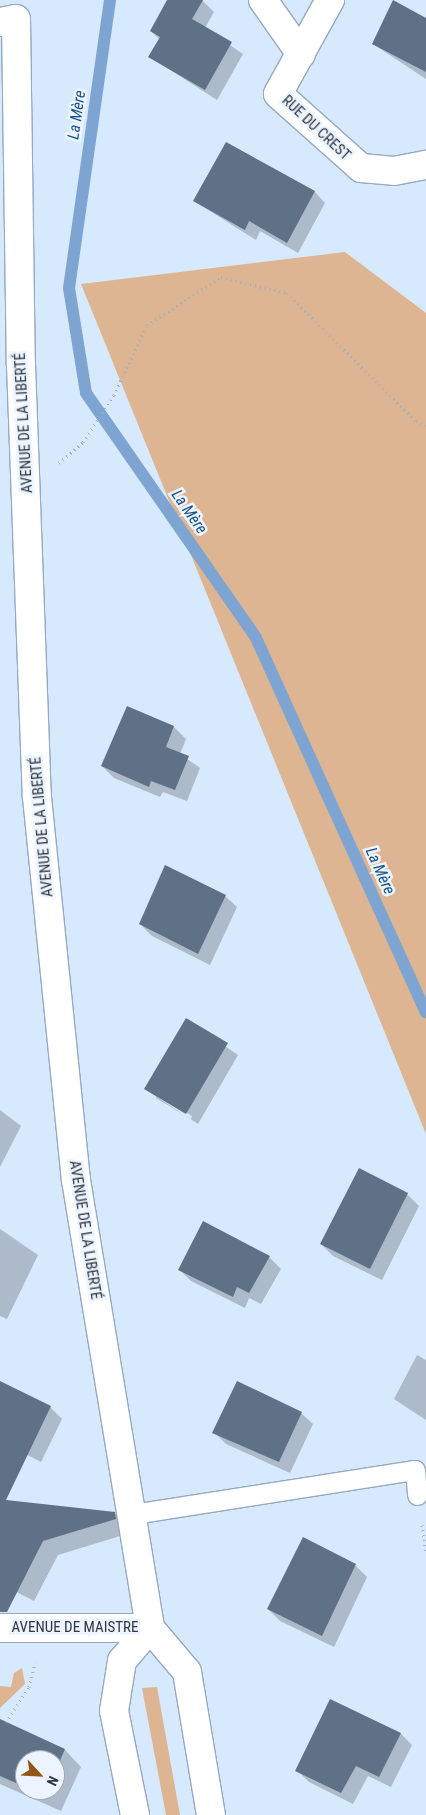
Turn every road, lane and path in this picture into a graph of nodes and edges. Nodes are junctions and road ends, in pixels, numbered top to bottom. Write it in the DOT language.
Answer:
graph roads {
  1 [pos="263,0"];
  2 [pos="330,0"];
  3 [pos="8,20"];
  4 [pos="300,54"];
  5 [pos="426,165"];
  6 [pos="426,425"];
  7 [pos="83,442"];
  8 [pos="417,1494"];
  9 [pos="133,1514"];
  10 [pos="0,1628"];
  11 [pos="150,1628"];
  12 [pos="43,1629"];
  13 [pos="6,1722"];
  14 [pos="135,1815"];
  15 [pos="210,1815"];
  1 -- 4 [label="street"];
  2 -- 4 [label="street"];
  3 -- 9 [label="street, AVENUE DE LA LIBERTÉ"];
  4 -- 5 [label="street, RUE DU CREST"];
  6 -- 7 [label="path"];
  8 -- 9 [label="lane"];
  9 -- 11 [label="street, AVENUE DE LA LIBERTÉ"];
  10 -- 12 [label="street, AVENUE DE MAISTRE"];
  11 -- 12 [label="street, AVENUE DE MAISTRE"];
  11 -- 14 [label="street"];
  11 -- 15 [label="street"];
  12 -- 13 [label="path"];
}
